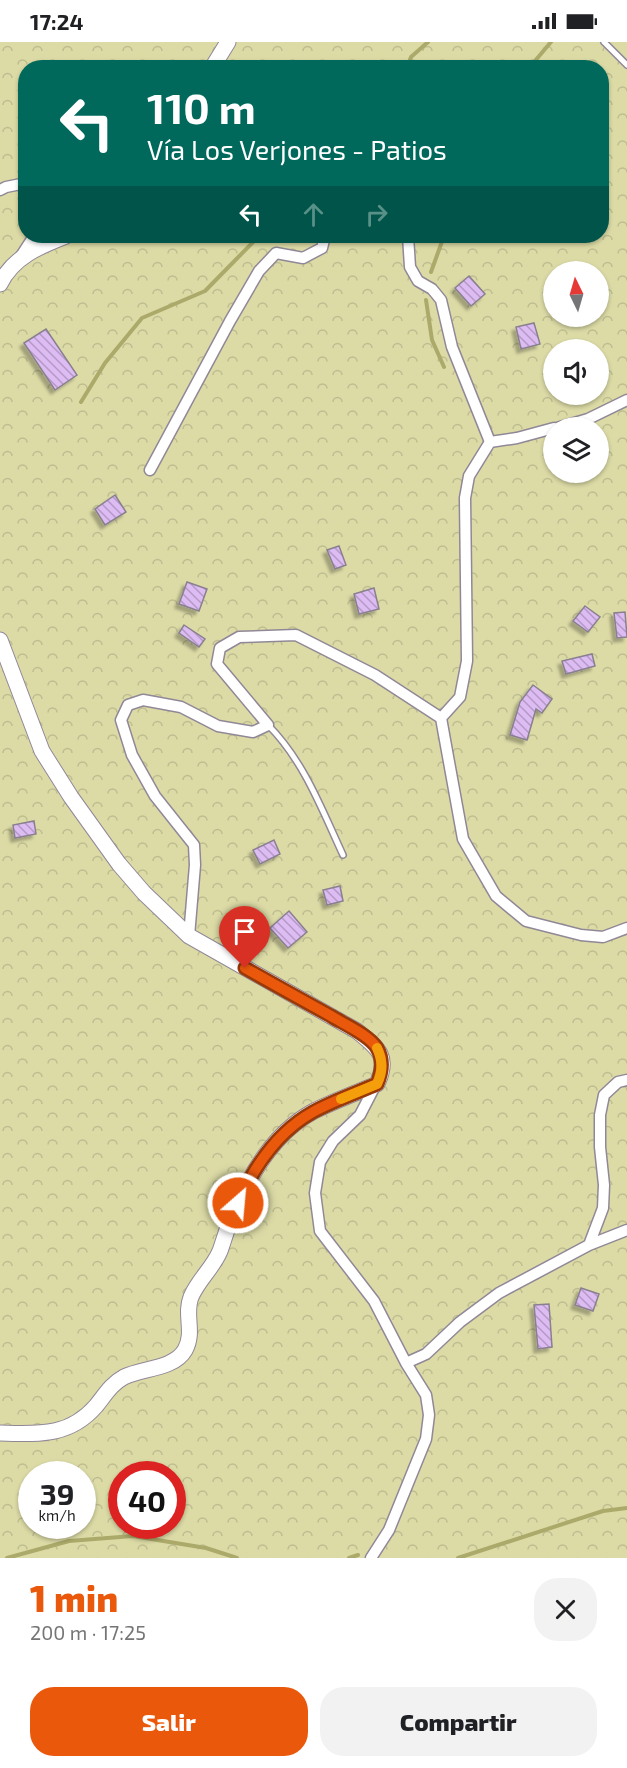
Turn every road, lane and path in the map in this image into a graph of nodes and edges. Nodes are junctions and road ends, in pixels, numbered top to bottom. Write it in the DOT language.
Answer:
graph roads {
  1 [pos="228,42"];
  2 [pos="604,42"];
  3 [pos="217,60"];
  4 [pos="627,65"];
  5 [pos="18,185"];
  6 [pos="0,190"];
  7 [pos="30,243"];
  8 [pos="47,243"];
  9 [pos="323,243"];
  10 [pos="408,243"];
  11 [pos="20,259"];
  12 [pos="0,284"];
  13 [pos="627,400"];
  14 [pos="592,417"];
  15 [pos="543,431"];
  16 [pos="490,442"];
  17 [pos="150,470"];
  18 [pos="0,640"];
  19 [pos="441,718"];
  20 [pos="268,725"];
  21 [pos="343,855"];
  22 [pos="627,928"];
  23 [pos="189,936"];
  24 [pos="627,1080"];
  25 [pos="377,1084"];
  26 [pos="627,1230"];
  27 [pos="589,1245"];
  28 [pos="406,1363"];
  29 [pos="0,1433"];
  30 [pos="371,1558"];
  1 -- 3 [label="street"];
  2 -- 4 [label="lane"];
  5 -- 6 [label="street"];
  7 -- 11 [label="street"];
  8 -- 11 [label="street"];
  9 -- 17 [label="street"];
  10 -- 16 [label="street"];
  11 -- 12 [label="street"];
  13 -- 14 [label="street"];
  15 -- 16 [label="street"];
  16 -- 19 [label="street"];
  18 -- 23 [label="street"];
  19 -- 20 [label="street"];
  19 -- 22 [label="street"];
  20 -- 21 [label="lane"];
  20 -- 23 [label="street"];
  23 -- 25 [label="street"];
  24 -- 27 [label="street"];
  25 -- 28 [label="street"];
  25 -- 29 [label="street"];
  26 -- 27 [label="street"];
  27 -- 28 [label="street"];
  28 -- 30 [label="street"];
}
